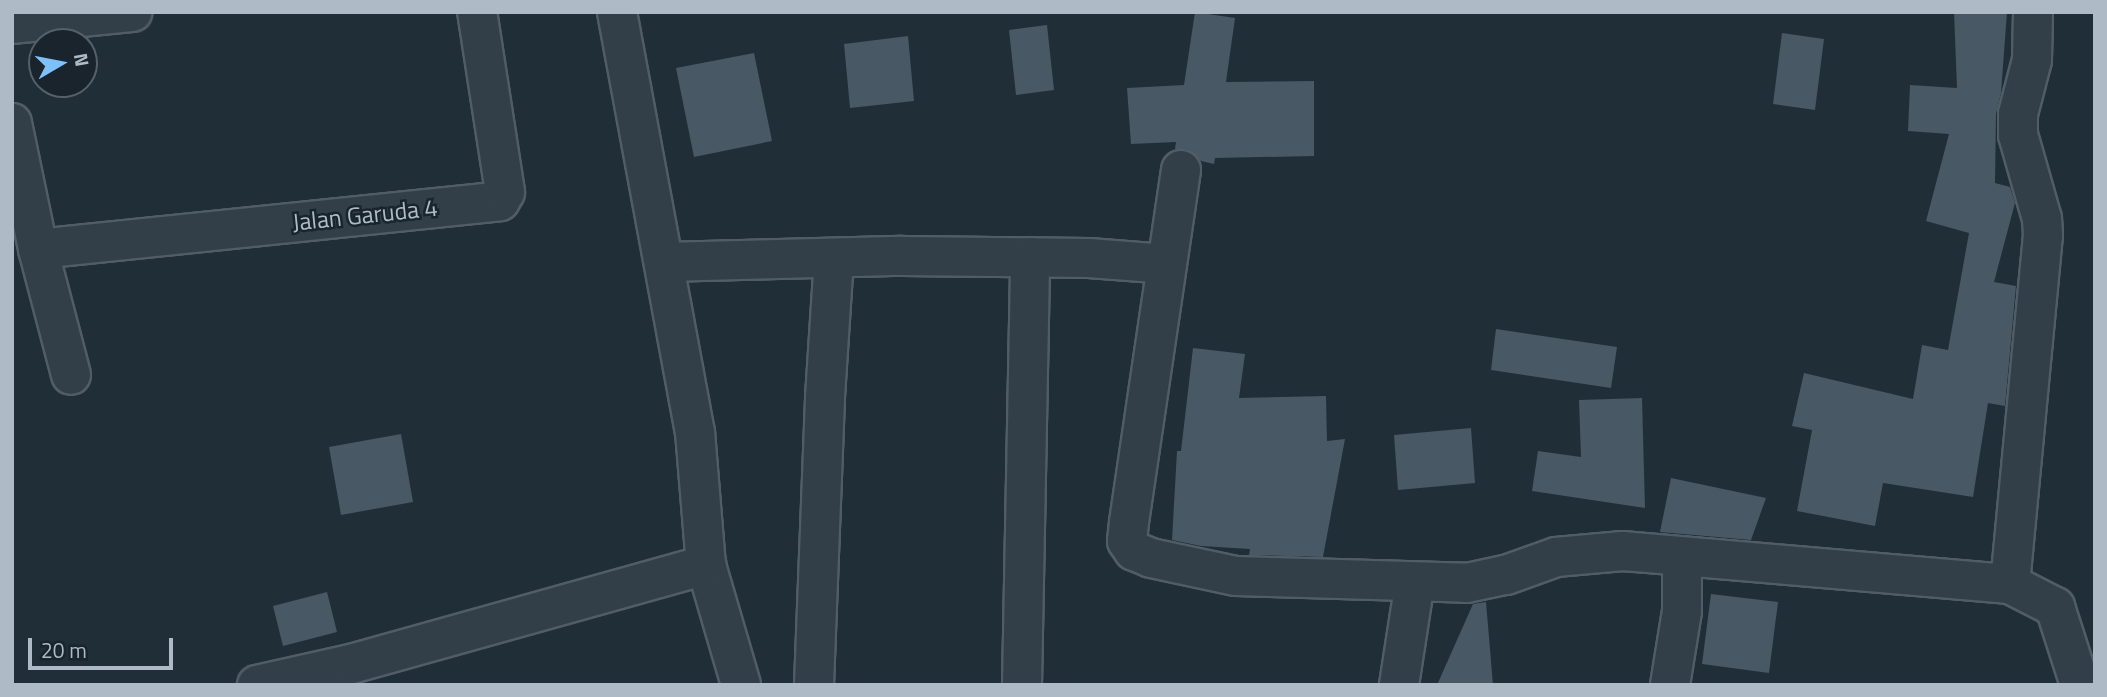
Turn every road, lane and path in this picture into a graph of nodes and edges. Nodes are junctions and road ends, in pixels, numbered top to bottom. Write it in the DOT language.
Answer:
graph roads {
  1 [pos="132,12"];
  2 [pos="477,12"];
  3 [pos="617,12"];
  4 [pos="2033,12"];
  5 [pos="12,24"];
  6 [pos="12,123"];
  7 [pos="1181,170"];
  8 [pos="38,249"];
  9 [pos="1030,257"];
  10 [pos="834,258"];
  11 [pos="666,262"];
  12 [pos="1167,264"];
  13 [pos="71,375"];
  14 [pos="1682,558"];
  15 [pos="706,565"];
  16 [pos="1415,582"];
  17 [pos="2010,584"];
  18 [pos="257,685"];
  19 [pos="741,685"];
  20 [pos="814,685"];
  21 [pos="1022,685"];
  22 [pos="1399,685"];
  23 [pos="1670,685"];
  24 [pos="2080,685"];
  1 -- 5 [label="street"];
  2 -- 8 [label="street, Jalan Garuda 4"];
  3 -- 11 [label="street"];
  4 -- 17 [label="street"];
  6 -- 8 [label="street"];
  7 -- 12 [label="street"];
  8 -- 13 [label="street"];
  9 -- 10 [label="street"];
  9 -- 12 [label="street"];
  9 -- 21 [label="street"];
  10 -- 11 [label="street"];
  10 -- 20 [label="street"];
  11 -- 15 [label="street"];
  12 -- 16 [label="street"];
  14 -- 16 [label="street"];
  14 -- 17 [label="street"];
  14 -- 23 [label="street"];
  15 -- 18 [label="street"];
  15 -- 19 [label="street"];
  16 -- 22 [label="street"];
  17 -- 24 [label="street"];
}
